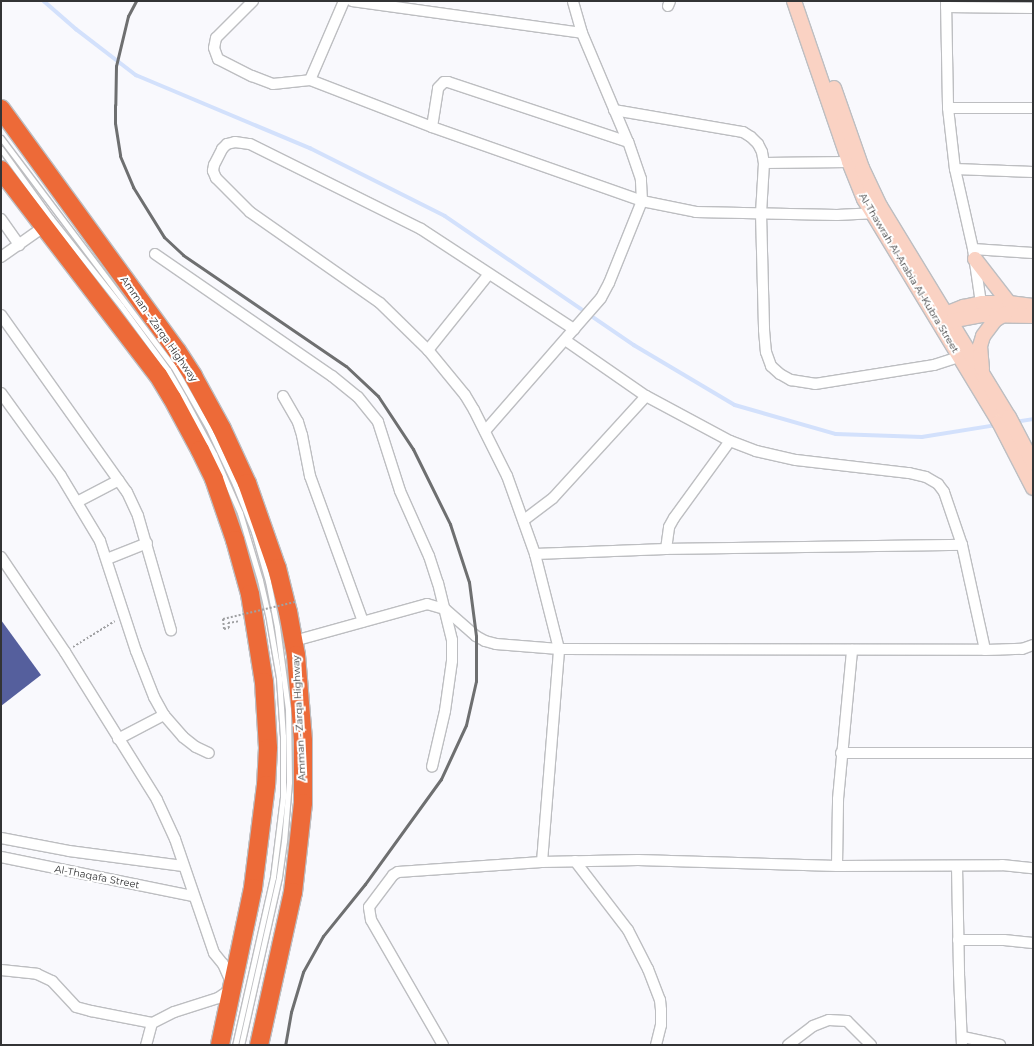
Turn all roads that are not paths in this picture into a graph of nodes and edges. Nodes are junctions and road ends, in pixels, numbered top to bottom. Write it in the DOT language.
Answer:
graph roads {
  1 [pos="253,1"];
  2 [pos="344,1"];
  3 [pos="352,1"];
  4 [pos="574,1"];
  5 [pos="794,1"];
  6 [pos="802,1"];
  7 [pos="946,4"];
  8 [pos="1033,8"];
  9 [pos="582,33"];
  10 [pos="310,80"];
  11 [pos="948,108"];
  12 [pos="1033,108"];
  13 [pos="1,109"];
  14 [pos="614,110"];
  15 [pos="432,127"];
  16 [pos="1,138"];
  17 [pos="628,142"];
  18 [pos="1,149"];
  19 [pos="849,162"];
  20 [pos="764,163"];
  21 [pos="955,169"];
  22 [pos="1,170"];
  23 [pos="1033,172"];
  24 [pos="642,201"];
  25 [pos="761,213"];
  26 [pos="872,213"];
  27 [pos="1,220"];
  28 [pos="45,226"];
  29 [pos="20,245"];
  30 [pos="1033,253"];
  31 [pos="155,254"];
  32 [pos="974,254"];
  33 [pos="1,257"];
  34 [pos="488,274"];
  35 [pos="1033,306"];
  36 [pos="1007,308"];
  37 [pos="982,309"];
  38 [pos="1,315"];
  39 [pos="1033,316"];
  40 [pos="943,320"];
  41 [pos="574,329"];
  42 [pos="565,340"];
  43 [pos="428,350"];
  44 [pos="959,357"];
  45 [pos="983,374"];
  46 [pos="1,393"];
  47 [pos="282,396"];
  48 [pos="646,396"];
  49 [pos="1004,420"];
  50 [pos="485,431"];
  51 [pos="1014,438"];
  52 [pos="730,441"];
  53 [pos="1033,463"];
  54 [pos="119,480"];
  55 [pos="1033,488"];
  56 [pos="77,502"];
  57 [pos="524,520"];
  58 [pos="147,543"];
  59 [pos="962,545"];
  60 [pos="666,549"];
  61 [pos="535,554"];
  62 [pos="1,556"];
  63 [pos="107,559"];
  64 [pos="445,609"];
  65 [pos="363,622"];
  66 [pos="171,630"];
  67 [pos="294,641"];
  68 [pos="1033,645"];
  69 [pos="559,649"];
  70 [pos="1022,649"];
  71 [pos="852,650"];
  72 [pos="985,650"];
  73 [pos="1033,651"];
  74 [pos="164,715"];
  75 [pos="118,739"];
  76 [pos="209,753"];
  77 [pos="841,753"];
  78 [pos="1033,753"];
  79 [pos="432,767"];
  80 [pos="1,838"];
  81 [pos="1,858"];
  82 [pos="575,861"];
  83 [pos="542,862"];
  84 [pos="183,866"];
  85 [pos="837,866"];
  86 [pos="957,866"];
  87 [pos="1033,868"];
  88 [pos="193,896"];
  89 [pos="958,940"];
  90 [pos="1033,943"];
  91 [pos="1,970"];
  92 [pos="231,989"];
  93 [pos="152,1023"];
  94 [pos="963,1041"];
  95 [pos="146,1045"];
  96 [pos="220,1045"];
  97 [pos="235,1045"];
  98 [pos="241,1045"];
  99 [pos="259,1045"];
  100 [pos="443,1045"];
  101 [pos="656,1045"];
  102 [pos="788,1045"];
  103 [pos="871,1045"];
  104 [pos="1000,1045"];
  1 -- 10 [label="street"];
  2 -- 10 [label="street"];
  3 -- 9 [label="street"];
  4 -- 9 [label="street"];
  5 -- 19 [label="main road, Al-Thawrah Al-Arabia Al-Kubra Street"];
  6 -- 40 [label="main road, Al-Thawrah Al-Arabia Al-Kubra Street"];
  7 -- 8 [label="street"];
  7 -- 11 [label="street"];
  9 -- 14 [label="street"];
  10 -- 15 [label="street"];
  11 -- 12 [label="street"];
  11 -- 21 [label="street"];
  13 -- 67 [label="highway, Amman - Zarqa Highway"];
  14 -- 17 [label="street"];
  14 -- 20 [label="street"];
  15 -- 17 [label="street"];
  15 -- 24 [label="street"];
  16 -- 98 [label="lane"];
  17 -- 24 [label="street"];
  18 -- 97 [label="lane"];
  19 -- 20 [label="street"];
  19 -- 26 [label="main road, Al-Thawrah Al-Arabia Al-Kubra Street"];
  20 -- 25 [label="street"];
  21 -- 23 [label="street"];
  21 -- 32 [label="street"];
  22 -- 28 [label="highway"];
  24 -- 25 [label="street"];
  24 -- 41 [label="street"];
  25 -- 26 [label="street"];
  25 -- 44 [label="street"];
  26 -- 40 [label="main road, Al-Thawrah Al-Arabia Al-Kubra Street"];
  27 -- 29 [label="street"];
  28 -- 29 [label="street"];
  28 -- 92 [label="highway"];
  29 -- 33 [label="street"];
  30 -- 32 [label="street"];
  31 -- 64 [label="street"];
  32 -- 36 [label="main road"];
  32 -- 37 [label="street"];
  34 -- 41 [label="street"];
  34 -- 43 [label="street"];
  34 -- 43 [label="street"];
  35 -- 36 [label="main road"];
  36 -- 37 [label="main road"];
  36 -- 39 [label="main road"];
  36 -- 45 [label="main road"];
  37 -- 40 [label="main road"];
  38 -- 54 [label="street"];
  40 -- 44 [label="main road, Al-Thawrah Al-Arabia Al-Kubra Street"];
  40 -- 45 [label="main road, Al-Thawrah Al-Arabia Al-Kubra Street"];
  41 -- 42 [label="street"];
  42 -- 48 [label="street"];
  42 -- 50 [label="street"];
  43 -- 50 [label="street"];
  44 -- 49 [label="main road, Al-Thawrah Al-Arabia Al-Kubra Street"];
  45 -- 49 [label="main road, Al-Thawrah Al-Arabia Al-Kubra Street"];
  46 -- 56 [label="street"];
  47 -- 65 [label="street"];
  48 -- 52 [label="street"];
  48 -- 57 [label="street"];
  49 -- 51 [label="main road, Al-Thawrah Al-Arabia Al-Kubra Street"];
  50 -- 57 [label="street"];
  51 -- 53 [label="main road, Al-Thawrah Al-Arabia Al-Kubra Street"];
  51 -- 55 [label="main road, Al-Thawrah Al-Arabia Al-Kubra Street"];
  52 -- 59 [label="street"];
  52 -- 60 [label="street"];
  54 -- 56 [label="street"];
  54 -- 58 [label="street"];
  56 -- 63 [label="street"];
  57 -- 61 [label="street"];
  58 -- 63 [label="street"];
  58 -- 66 [label="street"];
  59 -- 60 [label="street"];
  59 -- 72 [label="street"];
  60 -- 61 [label="street"];
  61 -- 69 [label="street"];
  62 -- 75 [label="street"];
  63 -- 74 [label="street"];
  64 -- 65 [label="street"];
  64 -- 69 [label="street"];
  64 -- 79 [label="street"];
  65 -- 67 [label="street"];
  67 -- 99 [label="highway, Amman - Zarqa Highway"];
  68 -- 70 [label="street"];
  69 -- 71 [label="street"];
  69 -- 83 [label="street"];
  70 -- 72 [label="street"];
  70 -- 73 [label="street"];
  71 -- 72 [label="street"];
  71 -- 77 [label="street"];
  74 -- 75 [label="street"];
  74 -- 76 [label="street"];
  75 -- 84 [label="street"];
  77 -- 78 [label="street"];
  77 -- 85 [label="street"];
  80 -- 84 [label="street, Al-Thaqafa Street"];
  81 -- 88 [label="street, Al-Thaqafa Street"];
  82 -- 83 [label="street"];
  82 -- 85 [label="street"];
  82 -- 101 [label="street"];
  83 -- 100 [label="street"];
  84 -- 88 [label="street"];
  85 -- 86 [label="street"];
  86 -- 87 [label="street"];
  86 -- 89 [label="street"];
  88 -- 92 [label="street"];
  89 -- 90 [label="street"];
  89 -- 94 [label="street"];
  91 -- 93 [label="street"];
  92 -- 93 [label="street"];
  92 -- 96 [label="highway"];
  93 -- 95 [label="street"];
  94 -- 104 [label="street"];
  102 -- 103 [label="street"];
}
